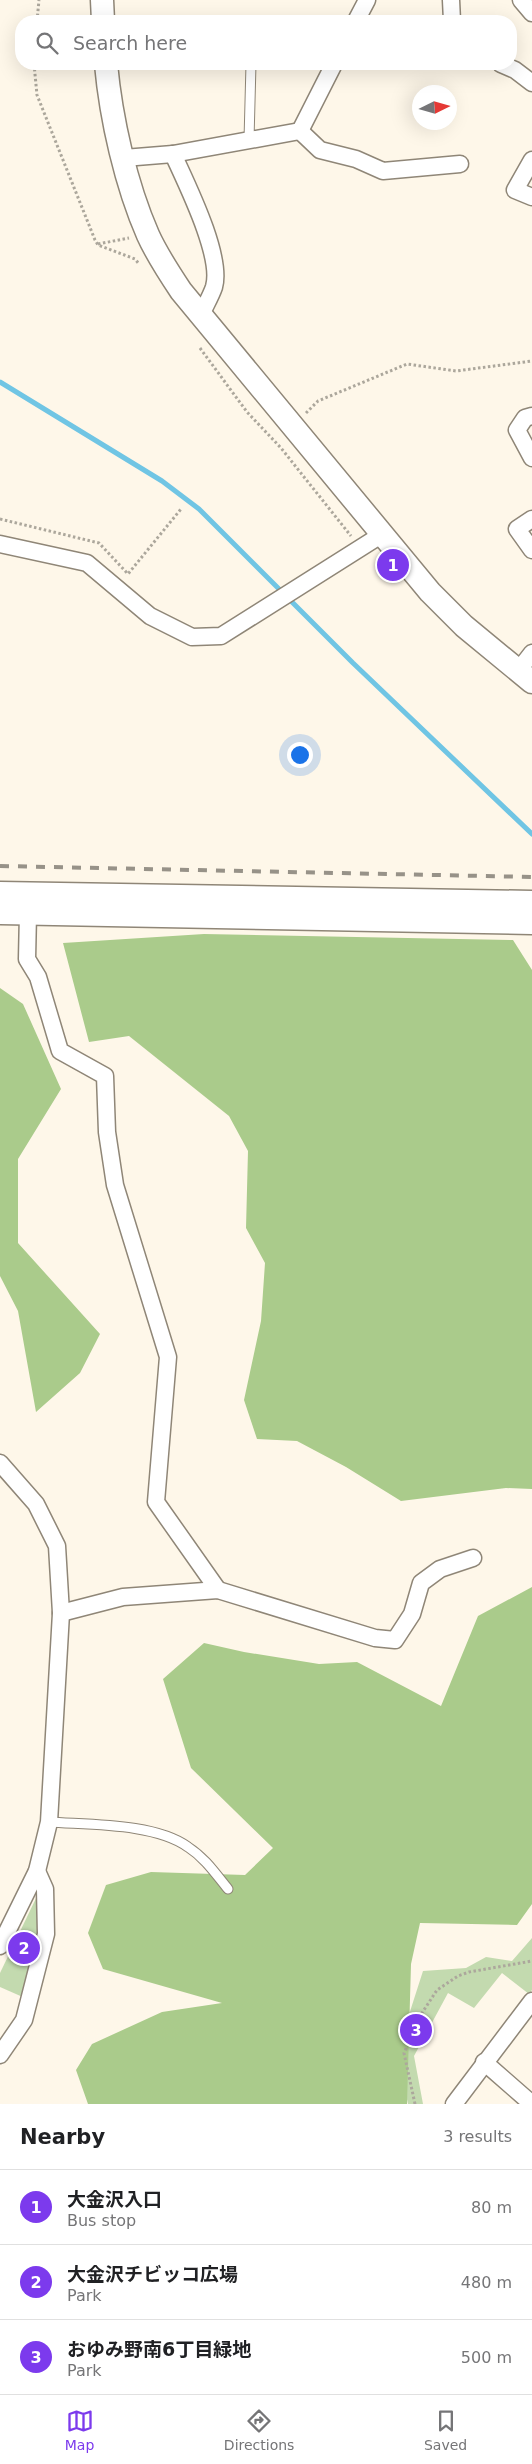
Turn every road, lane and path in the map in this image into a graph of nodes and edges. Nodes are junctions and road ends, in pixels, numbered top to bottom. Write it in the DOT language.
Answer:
graph roads {
  1 [pos="39,0"];
  2 [pos="102,0"];
  3 [pos="367,0"];
  4 [pos="451,0"];
  5 [pos="521,0"];
  6 [pos="532,13"];
  7 [pos="38,15"];
  8 [pos="103,15"];
  9 [pos="359,15"];
  10 [pos="452,15"];
  11 [pos="107,70"];
  12 [pos="251,70"];
  13 [pos="331,70"];
  14 [pos="515,70"];
  15 [pos="532,83"];
  16 [pos="300,131"];
  17 [pos="249,140"];
  18 [pos="173,154"];
  19 [pos="124,158"];
  20 [pos="532,160"];
  21 [pos="460,164"];
  22 [pos="532,197"];
  23 [pos="148,234"];
  24 [pos="98,244"];
  25 [pos="201,315"];
  26 [pos="532,361"];
  27 [pos="532,416"];
  28 [pos="294,426"];
  29 [pos="532,458"];
  30 [pos="181,509"];
  31 [pos="0,519"];
  32 [pos="532,519"];
  33 [pos="381,534"];
  34 [pos="0,544"];
  35 [pos="532,550"];
  36 [pos="532,653"];
  37 [pos="525,676"];
  38 [pos="0,893"];
  39 [pos="532,902"];
  40 [pos="0,912"];
  41 [pos="28,913"];
  42 [pos="532,923"];
  43 [pos="0,1463"];
  44 [pos="473,1558"];
  45 [pos="218,1590"];
  46 [pos="61,1613"];
  47 [pos="49,1822"];
  48 [pos="37,1871"];
  49 [pos="228,1889"];
  50 [pos="0,1946"];
  51 [pos="532,1960"];
  52 [pos="532,2001"];
  53 [pos="0,2055"];
  54 [pos="484,2062"];
  55 [pos="415,2104"];
  56 [pos="454,2104"];
  57 [pos="532,2104"];
  1 -- 7 [label="path"];
  2 -- 8 [label="street"];
  3 -- 9 [label="street"];
  4 -- 10 [label="street"];
  5 -- 6 [label="street"];
  11 -- 19 [label="street"];
  12 -- 17 [label="lane"];
  13 -- 16 [label="street"];
  14 -- 15 [label="street"];
  16 -- 17 [label="street"];
  16 -- 21 [label="street"];
  17 -- 18 [label="street"];
  18 -- 19 [label="street"];
  18 -- 25 [label="street"];
  19 -- 23 [label="street"];
  20 -- 22 [label="street"];
  23 -- 24 [label="path"];
  23 -- 25 [label="street"];
  25 -- 28 [label="street"];
  26 -- 28 [label="path"];
  27 -- 29 [label="street"];
  28 -- 33 [label="street"];
  30 -- 31 [label="path"];
  32 -- 35 [label="street"];
  33 -- 34 [label="street"];
  33 -- 37 [label="street"];
  36 -- 37 [label="street"];
  38 -- 39 [label="street"];
  40 -- 41 [label="street"];
  41 -- 42 [label="street"];
  41 -- 45 [label="street"];
  43 -- 46 [label="street"];
  44 -- 45 [label="street"];
  45 -- 46 [label="street"];
  46 -- 47 [label="street"];
  47 -- 48 [label="street"];
  47 -- 49 [label="lane"];
  48 -- 50 [label="street"];
  48 -- 53 [label="street"];
  51 -- 55 [label="path"];
  52 -- 54 [label="street"];
  54 -- 56 [label="street"];
  54 -- 57 [label="street"];
}
